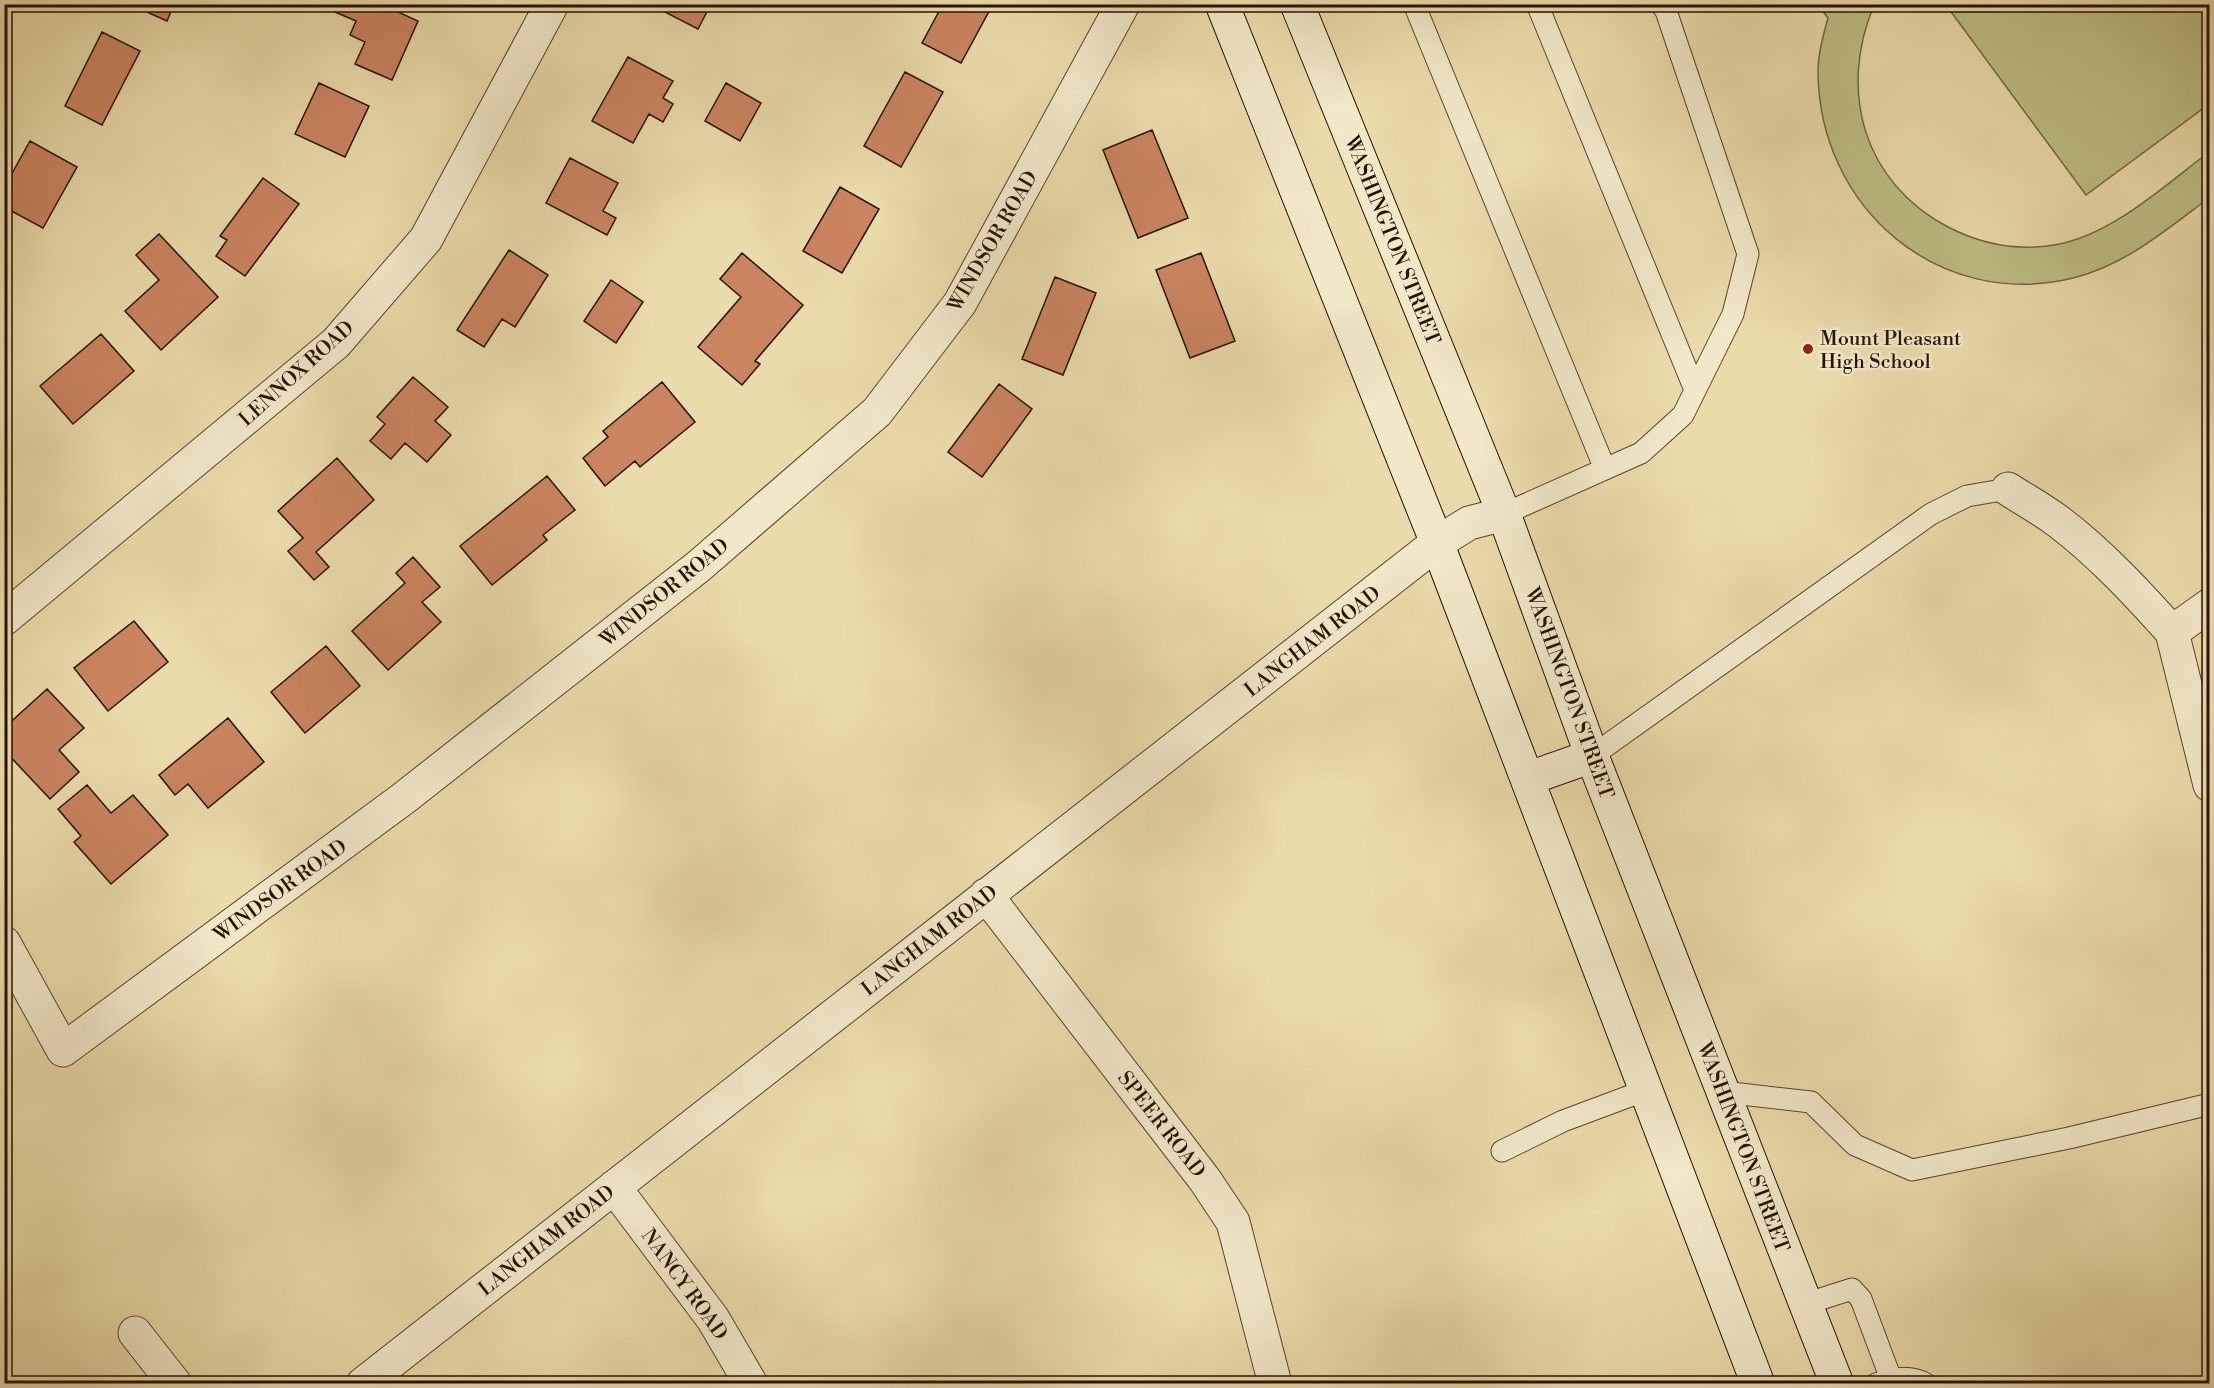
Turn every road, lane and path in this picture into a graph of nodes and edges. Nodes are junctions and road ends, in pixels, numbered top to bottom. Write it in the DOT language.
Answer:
graph roads {
  1 [pos="552,4"];
  2 [pos="1124,4"];
  3 [pos="1221,4"];
  4 [pos="1298,4"];
  5 [pos="1414,4"];
  6 [pos="1537,4"];
  7 [pos="1661,4"];
  8 [pos="1695,390"];
  9 [pos="1605,469"];
  10 [pos="2008,489"];
  11 [pos="1504,514"];
  12 [pos="1437,543"];
  13 [pos="2210,605"];
  14 [pos="4,619"];
  15 [pos="2172,632"];
  16 [pos="2203,733"];
  17 [pos="1592,756"];
  18 [pos="1527,779"];
  19 [pos="2210,784"];
  20 [pos="986,896"];
  21 [pos="4,943"];
  22 [pos="1646,1090"];
  23 [pos="1723,1092"];
  24 [pos="2210,1104"];
  25 [pos="1502,1151"];
  26 [pos="614,1187"];
  27 [pos="1805,1304"];
  28 [pos="135,1334"];
  29 [pos="1884,1381"];
  30 [pos="176,1383"];
  31 [pos="363,1383"];
  32 [pos="752,1383"];
  33 [pos="1275,1383"];
  34 [pos="1758,1383"];
  35 [pos="1837,1383"];
  36 [pos="1926,1383"];
  1 -- 14 [label="street, LENNOX ROAD"];
  2 -- 21 [label="street, WINDSOR ROAD"];
  3 -- 12 [label="street"];
  4 -- 11 [label="street, WASHINGTON STREET"];
  5 -- 9 [label="lane"];
  6 -- 8 [label="lane"];
  7 -- 8 [label="lane"];
  8 -- 9 [label="lane"];
  9 -- 11 [label="lane"];
  10 -- 15 [label="street"];
  10 -- 17 [label="lane"];
  11 -- 12 [label="street, LANGHAM ROAD"];
  11 -- 17 [label="street, WASHINGTON STREET"];
  12 -- 18 [label="street"];
  12 -- 20 [label="street, LANGHAM ROAD"];
  13 -- 15 [label="street"];
  15 -- 16 [label="street"];
  16 -- 19 [label="street"];
  17 -- 18 [label="street"];
  17 -- 23 [label="street, WASHINGTON STREET"];
  18 -- 22 [label="street"];
  20 -- 26 [label="street, LANGHAM ROAD"];
  20 -- 33 [label="street, SPEER ROAD"];
  22 -- 25 [label="lane"];
  22 -- 34 [label="street"];
  23 -- 24 [label="lane"];
  23 -- 27 [label="street, WASHINGTON STREET"];
  26 -- 31 [label="street, LANGHAM ROAD"];
  26 -- 32 [label="street, NANCY ROAD"];
  27 -- 29 [label="lane"];
  27 -- 35 [label="street, WASHINGTON STREET"];
  28 -- 30 [label="street"];
  29 -- 36 [label="lane"];
}
